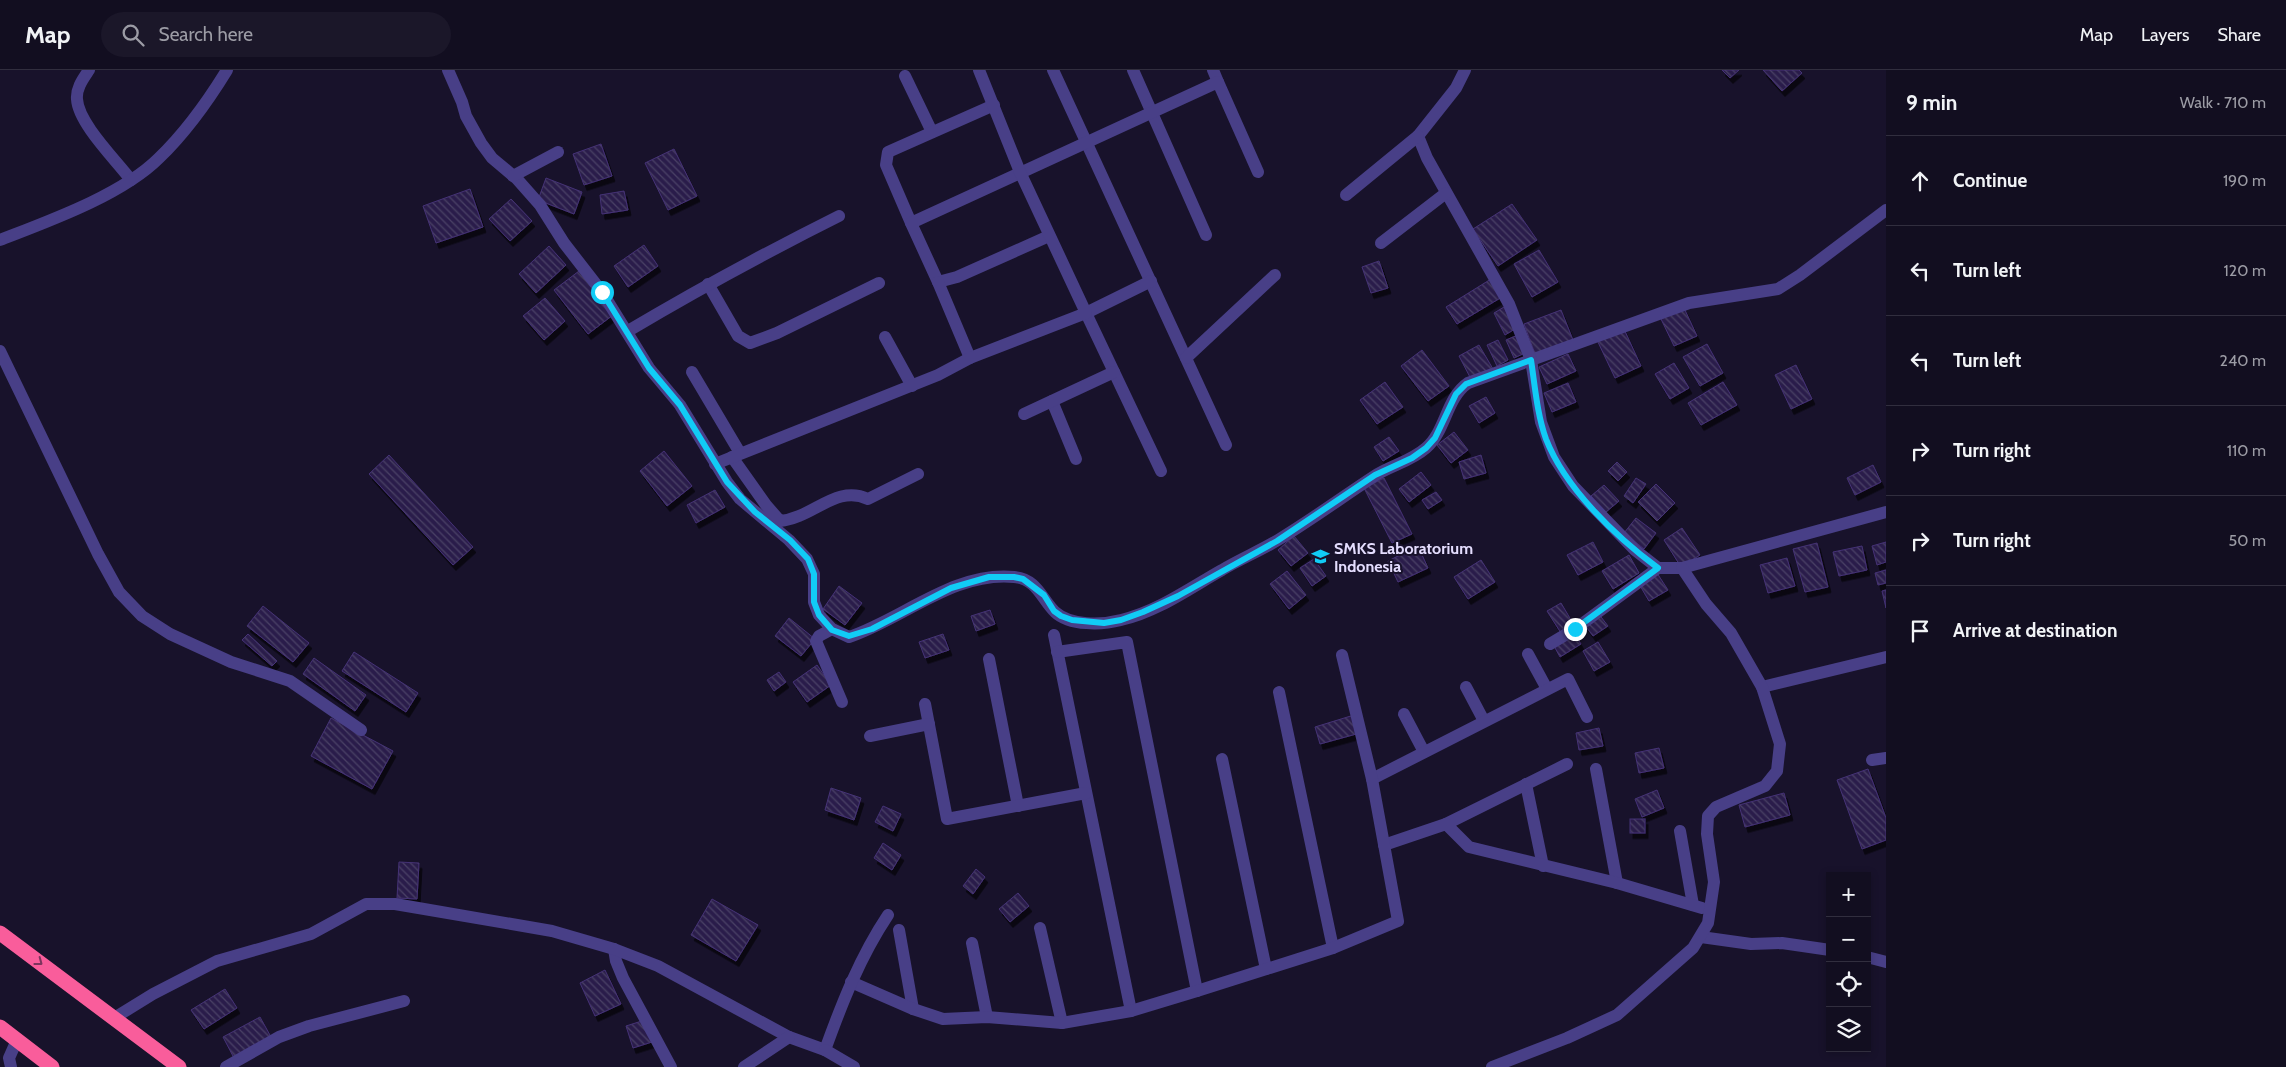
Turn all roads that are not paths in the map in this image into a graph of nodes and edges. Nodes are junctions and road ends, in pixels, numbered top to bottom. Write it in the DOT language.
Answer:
graph roads {
  1 [pos="88,70"];
  2 [pos="227,70"];
  3 [pos="448,70"];
  4 [pos="979,70"];
  5 [pos="1053,70"];
  6 [pos="1134,70"];
  7 [pos="1465,70"];
  8 [pos="905,76"];
  9 [pos="1215,76"];
  10 [pos="994,105"];
  11 [pos="1152,111"];
  12 [pos="932,132"];
  13 [pos="1418,136"];
  14 [pos="1086,142"];
  15 [pos="558,152"];
  16 [pos="1020,172"];
  17 [pos="1258,172"];
  18 [pos="513,176"];
  19 [pos="131,180"];
  20 [pos="1446,192"];
  21 [pos="1346,195"];
  22 [pos="1886,211"];
  23 [pos="839,216"];
  24 [pos="911,223"];
  25 [pos="1206,235"];
  26 [pos="1049,236"];
  27 [pos="0,240"];
  28 [pos="1381,243"];
  29 [pos="1275,275"];
  30 [pos="1151,280"];
  31 [pos="938,282"];
  32 [pos="879,283"];
  33 [pos="708,284"];
  34 [pos="1086,313"];
  35 [pos="628,331"];
  36 [pos="885,337"];
  37 [pos="0,351"];
  38 [pos="970,358"];
  39 [pos="1186,358"];
  40 [pos="1531,360"];
  41 [pos="692,372"];
  42 [pos="1114,372"];
  43 [pos="912,386"];
  44 [pos="1052,401"];
  45 [pos="1024,414"];
  46 [pos="1226,445"];
  47 [pos="736,455"];
  48 [pos="1076,459"];
  49 [pos="715,464"];
  50 [pos="1161,471"];
  51 [pos="918,474"];
  52 [pos="1886,512"];
  53 [pos="1658,568"];
  54 [pos="1682,568"];
  55 [pos="832,630"];
  56 [pos="1054,635"];
  57 [pos="1550,644"];
  58 [pos="1057,652"];
  59 [pos="1528,654"];
  60 [pos="1342,655"];
  61 [pos="1886,657"];
  62 [pos="989,659"];
  63 [pos="1466,687"];
  64 [pos="1762,687"];
  65 [pos="1547,689"];
  66 [pos="1279,692"];
  67 [pos="842,702"];
  68 [pos="926,704"];
  69 [pos="1404,714"];
  70 [pos="1587,717"];
  71 [pos="1484,721"];
  72 [pos="929,724"];
  73 [pos="361,730"];
  74 [pos="870,736"];
  75 [pos="1424,752"];
  76 [pos="1886,758"];
  77 [pos="1222,759"];
  78 [pos="1872,760"];
  79 [pos="1567,764"];
  80 [pos="1596,769"];
  81 [pos="1372,779"];
  82 [pos="1526,784"];
  83 [pos="1086,793"];
  84 [pos="1018,806"];
  85 [pos="1446,824"];
  86 [pos="1680,831"];
  87 [pos="1384,845"];
  88 [pos="1543,866"];
  89 [pos="1617,882"];
  90 [pos="888,915"];
  91 [pos="1040,928"];
  92 [pos="899,930"];
  93 [pos="0,933"];
  94 [pos="1701,937"];
  95 [pos="972,943"];
  96 [pos="1333,948"];
  97 [pos="614,949"];
  98 [pos="1826,949"];
  99 [pos="1871,958"];
  100 [pos="1886,962"];
  101 [pos="1266,969"];
  102 [pos="851,982"];
  103 [pos="1197,992"];
  104 [pos="404,1002"];
  105 [pos="913,1009"];
  106 [pos="1131,1011"];
  107 [pos="987,1017"];
  108 [pos="114,1018"];
  109 [pos="1062,1023"];
  110 [pos="0,1027"];
  111 [pos="789,1037"];
  112 [pos="17,1040"];
  113 [pos="825,1050"];
  114 [pos="11,1067"];
  115 [pos="52,1067"];
  116 [pos="179,1067"];
  117 [pos="226,1067"];
  118 [pos="670,1067"];
  119 [pos="744,1067"];
  120 [pos="854,1067"];
  121 [pos="1492,1067"];
  1 -- 19 [label="street"];
  2 -- 19 [label="street"];
  3 -- 18 [label="street"];
  4 -- 10 [label="street"];
  5 -- 14 [label="street"];
  6 -- 11 [label="street"];
  7 -- 13 [label="street"];
  8 -- 12 [label="street"];
  9 -- 11 [label="street"];
  9 -- 17 [label="street"];
  10 -- 12 [label="street"];
  10 -- 16 [label="street"];
  11 -- 14 [label="street"];
  11 -- 25 [label="street"];
  12 -- 24 [label="street"];
  13 -- 20 [label="street"];
  13 -- 21 [label="street"];
  14 -- 16 [label="street"];
  14 -- 30 [label="street"];
  15 -- 18 [label="street"];
  16 -- 24 [label="street"];
  16 -- 26 [label="street"];
  18 -- 35 [label="street"];
  19 -- 27 [label="street"];
  20 -- 28 [label="street"];
  20 -- 40 [label="street"];
  22 -- 40 [label="street"];
  23 -- 33 [label="street"];
  24 -- 31 [label="street"];
  26 -- 31 [label="street"];
  26 -- 34 [label="street"];
  29 -- 39 [label="street"];
  30 -- 34 [label="street"];
  30 -- 39 [label="street"];
  31 -- 38 [label="street"];
  32 -- 33 [label="street"];
  33 -- 35 [label="street"];
  34 -- 38 [label="street"];
  34 -- 42 [label="street"];
  35 -- 49 [label="street"];
  36 -- 43 [label="street"];
  37 -- 73 [label="street"];
  38 -- 43 [label="street"];
  39 -- 46 [label="street"];
  40 -- 53 [label="street"];
  40 -- 55 [label="street"];
  41 -- 47 [label="street"];
  42 -- 44 [label="street"];
  42 -- 50 [label="street"];
  43 -- 47 [label="street"];
  44 -- 45 [label="street"];
  44 -- 48 [label="street"];
  47 -- 49 [label="street"];
  47 -- 51 [label="street"];
  49 -- 55 [label="street"];
  52 -- 54 [label="street"];
  53 -- 54 [label="street"];
  53 -- 57 [label="street"];
  54 -- 64 [label="street"];
  55 -- 67 [label="street"];
  56 -- 58 [label="street"];
  58 -- 83 [label="street"];
  58 -- 103 [label="street"];
  59 -- 65 [label="street"];
  60 -- 81 [label="street"];
  61 -- 64 [label="street"];
  62 -- 84 [label="street"];
  63 -- 71 [label="street"];
  64 -- 94 [label="street"];
  65 -- 70 [label="street"];
  65 -- 71 [label="street"];
  66 -- 96 [label="street"];
  68 -- 72 [label="street"];
  69 -- 75 [label="street"];
  71 -- 75 [label="street"];
  72 -- 74 [label="street"];
  72 -- 84 [label="street"];
  75 -- 81 [label="street"];
  76 -- 78 [label="street"];
  77 -- 101 [label="street"];
  79 -- 82 [label="street"];
  80 -- 89 [label="street"];
  81 -- 87 [label="street"];
  82 -- 85 [label="street"];
  82 -- 88 [label="street"];
  83 -- 84 [label="street"];
  83 -- 106 [label="street"];
  85 -- 87 [label="street"];
  85 -- 88 [label="street"];
  86 -- 89 [label="street"];
  87 -- 96 [label="street"];
  88 -- 89 [label="street"];
  90 -- 102 [label="street"];
  91 -- 109 [label="street"];
  92 -- 105 [label="street"];
  93 -- 108 [label="highway, one-way"];
  94 -- 98 [label="street"];
  94 -- 121 [label="street"];
  95 -- 107 [label="street"];
  96 -- 101 [label="street"];
  97 -- 108 [label="street"];
  97 -- 111 [label="street"];
  97 -- 118 [label="street"];
  99 -- 100 [label="street"];
  101 -- 103 [label="street"];
  102 -- 105 [label="street"];
  102 -- 113 [label="street"];
  103 -- 106 [label="street"];
  104 -- 117 [label="street"];
  105 -- 107 [label="street"];
  106 -- 109 [label="street"];
  107 -- 109 [label="street"];
  108 -- 116 [label="highway"];
  110 -- 112 [label="highway"];
  111 -- 113 [label="street"];
  111 -- 119 [label="street"];
  112 -- 114 [label="street"];
  112 -- 115 [label="highway"];
  113 -- 120 [label="street"];
}
